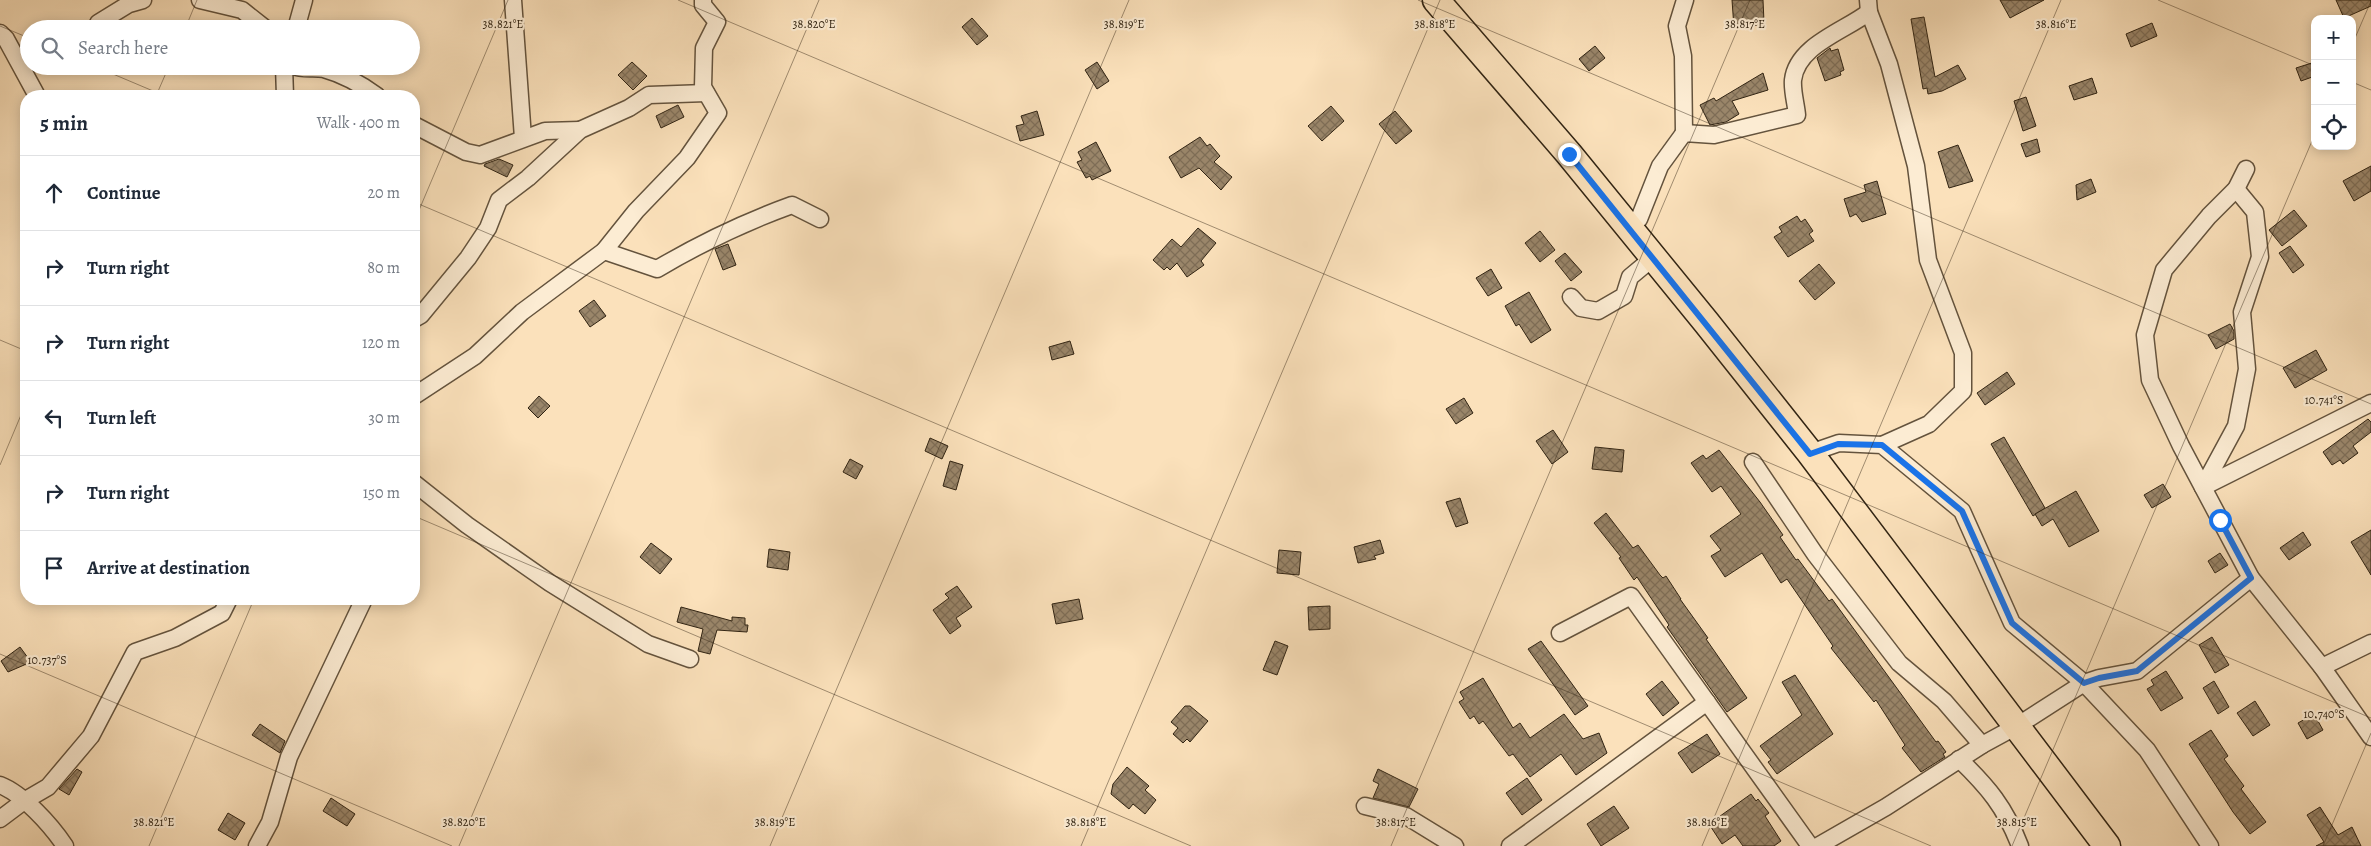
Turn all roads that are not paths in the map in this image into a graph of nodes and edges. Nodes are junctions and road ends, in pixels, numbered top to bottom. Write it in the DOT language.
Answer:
graph roads {
  1 [pos="143,0"];
  2 [pos="200,0"];
  3 [pos="304,0"];
  4 [pos="513,0"];
  5 [pos="703,0"];
  6 [pos="1685,0"];
  7 [pos="1445,3"];
  8 [pos="1868,6"];
  9 [pos="103,20"];
  10 [pos="255,20"];
  11 [pos="298,20"];
  12 [pos="0,33"];
  13 [pos="20,65"];
  14 [pos="26,75"];
  15 [pos="284,75"];
  16 [pos="338,75"];
  17 [pos="34,90"];
  18 [pos="285,90"];
  19 [pos="369,90"];
  20 [pos="706,93"];
  21 [pos="420,128"];
  22 [pos="580,130"];
  23 [pos="1684,133"];
  24 [pos="522,138"];
  25 [pos="2246,169"];
  26 [pos="2236,189"];
  27 [pos="820,219"];
  28 [pos="1628,227"];
  29 [pos="604,251"];
  30 [pos="1654,257"];
  31 [pos="1571,297"];
  32 [pos="420,316"];
  33 [pos="420,392"];
  34 [pos="2371,403"];
  35 [pos="1882,445"];
  36 [pos="1810,454"];
  37 [pos="1753,462"];
  38 [pos="2203,487"];
  39 [pos="420,494"];
  40 [pos="2251,578"];
  41 [pos="226,605"];
  42 [pos="361,605"];
  43 [pos="1560,633"];
  44 [pos="2371,643"];
  45 [pos="690,659"];
  46 [pos="2322,667"];
  47 [pos="2084,683"];
  48 [pos="1707,702"];
  49 [pos="2017,726"];
  50 [pos="2371,737"];
  51 [pos="1982,744"];
  52 [pos="1958,759"];
  53 [pos="0,785"];
  54 [pos="24,801"];
  55 [pos="1365,806"];
  56 [pos="0,819"];
  57 [pos="65,846"];
  58 [pos="257,846"];
  59 [pos="1455,846"];
  60 [pos="1510,846"];
  61 [pos="1810,846"];
  62 [pos="1818,846"];
  63 [pos="2020,846"];
  64 [pos="2108,846"];
  65 [pos="2210,846"];
  1 -- 9 [label="street"];
  2 -- 10 [label="street"];
  3 -- 11 [label="street"];
  4 -- 24 [label="street"];
  5 -- 20 [label="street"];
  6 -- 23 [label="street"];
  7 -- 28 [label="main road"];
  8 -- 23 [label="street"];
  8 -- 35 [label="street"];
  12 -- 13 [label="street"];
  14 -- 17 [label="street"];
  15 -- 18 [label="street"];
  16 -- 19 [label="street"];
  20 -- 22 [label="street"];
  20 -- 29 [label="street"];
  21 -- 24 [label="street"];
  22 -- 24 [label="street"];
  22 -- 32 [label="street"];
  23 -- 28 [label="street"];
  25 -- 26 [label="street"];
  26 -- 38 [label="street"];
  26 -- 38 [label="street"];
  27 -- 29 [label="street"];
  28 -- 30 [label="main road"];
  29 -- 33 [label="street"];
  30 -- 31 [label="street"];
  30 -- 36 [label="main road"];
  34 -- 38 [label="street"];
  35 -- 36 [label="street"];
  35 -- 47 [label="street"];
  36 -- 49 [label="main road"];
  37 -- 51 [label="street"];
  38 -- 40 [label="street"];
  39 -- 45 [label="street"];
  40 -- 46 [label="street"];
  40 -- 47 [label="street"];
  41 -- 54 [label="street"];
  42 -- 58 [label="street"];
  43 -- 48 [label="street"];
  44 -- 46 [label="street"];
  46 -- 50 [label="street"];
  47 -- 49 [label="street"];
  47 -- 65 [label="street"];
  48 -- 60 [label="street"];
  48 -- 61 [label="street"];
  49 -- 51 [label="street"];
  49 -- 64 [label="main road"];
  51 -- 52 [label="street"];
  52 -- 62 [label="street"];
  52 -- 63 [label="street"];
  53 -- 54 [label="street"];
  54 -- 56 [label="street"];
  54 -- 57 [label="street"];
  55 -- 59 [label="street"];
}
